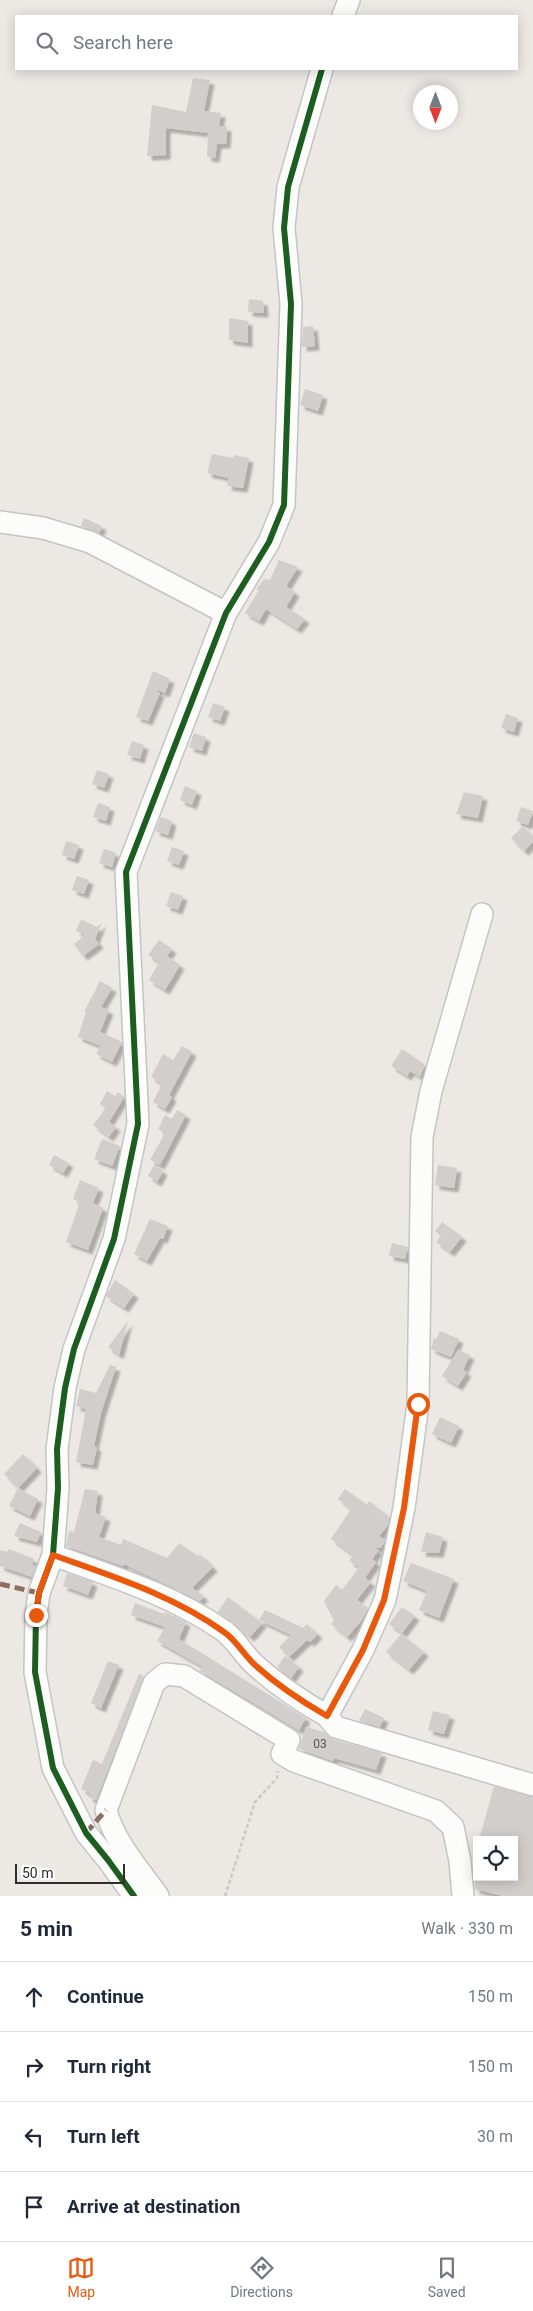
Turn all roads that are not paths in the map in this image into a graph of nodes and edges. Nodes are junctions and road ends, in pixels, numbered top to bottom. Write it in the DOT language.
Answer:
graph roads {
  1 [pos="349,0"];
  2 [pos="343,15"];
  3 [pos="322,70"];
  4 [pos="0,522"];
  5 [pos="226,613"];
  6 [pos="482,914"];
  7 [pos="53,1555"];
  8 [pos="327,1716"];
  9 [pos="533,1785"];
  10 [pos="134,1896"];
  11 [pos="158,1896"];
  12 [pos="463,1896"];
  1 -- 2 [label="street"];
  3 -- 5 [label="street"];
  4 -- 5 [label="street"];
  5 -- 7 [label="street"];
  6 -- 8 [label="street"];
  7 -- 8 [label="street"];
  7 -- 10 [label="street"];
  8 -- 9 [label="street"];
  11 -- 12 [label="street"];
}
